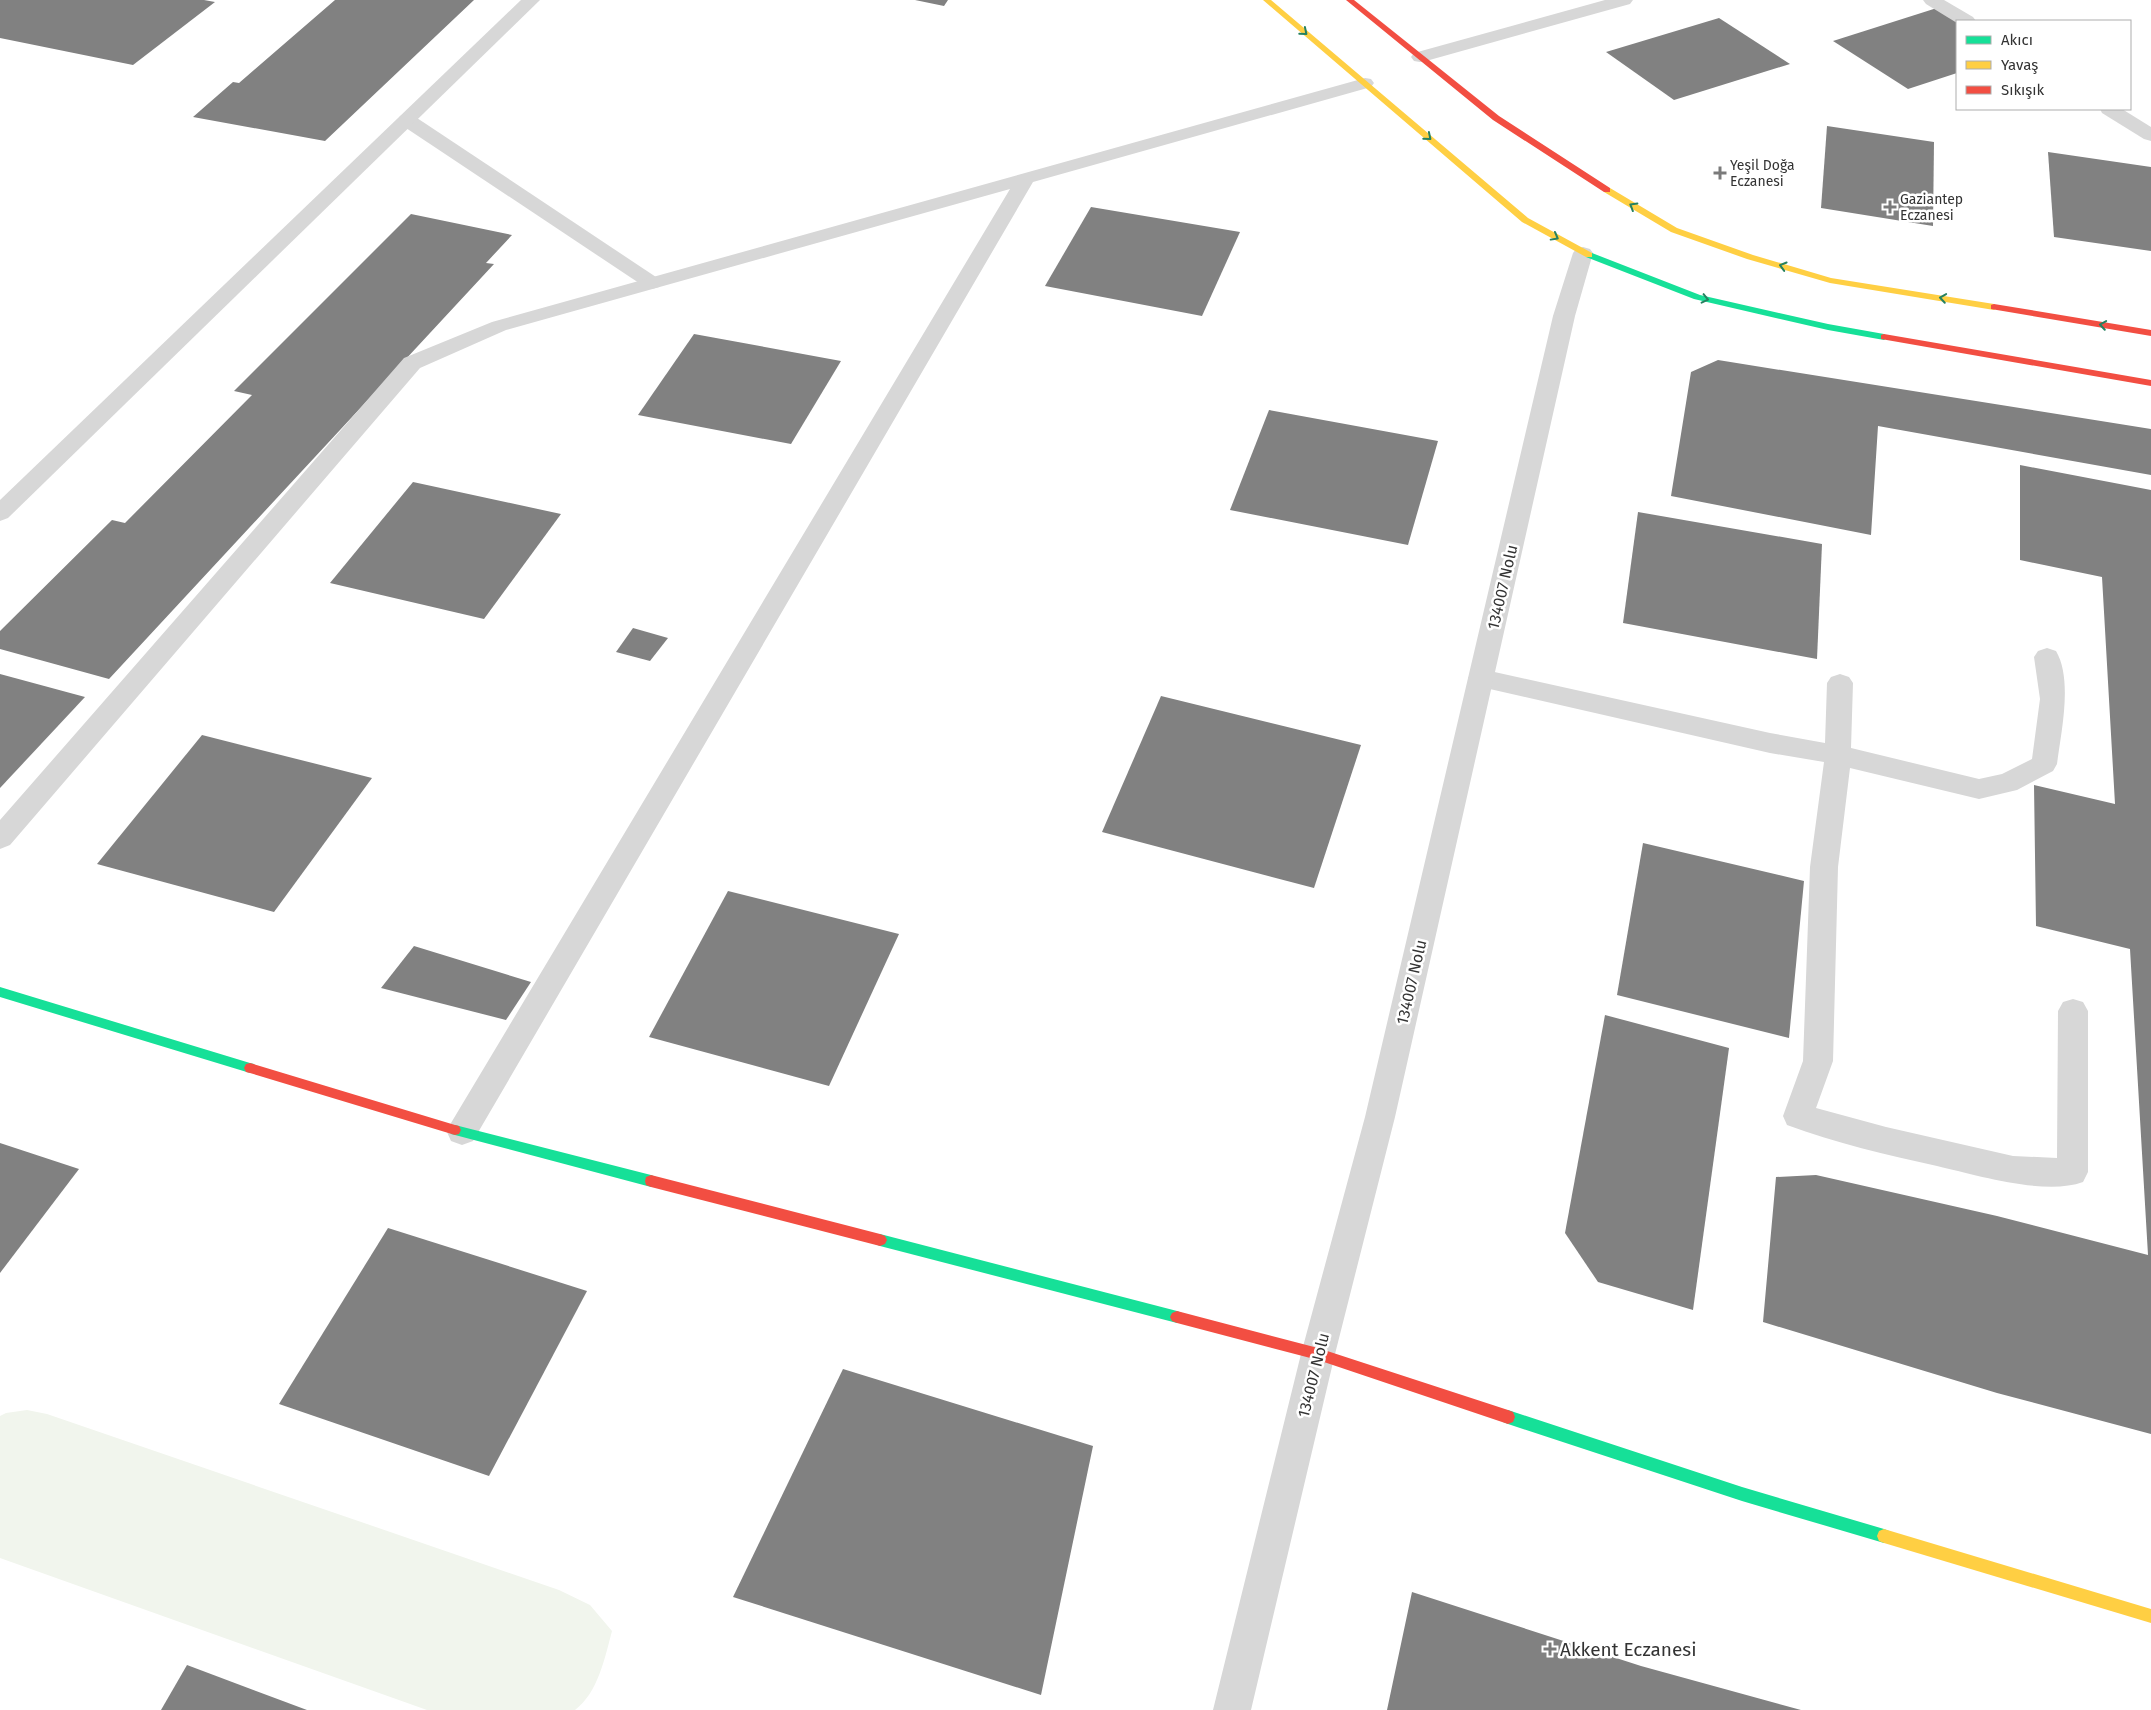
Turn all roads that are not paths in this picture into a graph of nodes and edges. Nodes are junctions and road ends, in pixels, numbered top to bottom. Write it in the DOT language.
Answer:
graph roads {
  1 [pos="531,0"];
  2 [pos="1267,0"];
  3 [pos="1350,0"];
  4 [pos="1624,0"];
  5 [pos="1932,0"];
  6 [pos="1965,20"];
  7 [pos="1420,57"];
  8 [pos="1365,84"];
  9 [pos="2111,110"];
  10 [pos="407,120"];
  11 [pos="2151,135"];
  12 [pos="1026,178"];
  13 [pos="1583,253"];
  14 [pos="652,283"];
  15 [pos="2151,332"];
  16 [pos="2151,383"];
  17 [pos="0,513"];
  18 [pos="2047,657"];
  19 [pos="1481,678"];
  20 [pos="1840,683"];
  21 [pos="1838,755"];
  22 [pos="0,838"];
  23 [pos="0,992"];
  24 [pos="2073,1011"];
  25 [pos="462,1132"];
  26 [pos="1318,1354"];
  27 [pos="2151,1616"];
  28 [pos="1232,1710"];
  1 -- 10 [label="street"];
  2 -- 8 [label="main road, one-way"];
  3 -- 7 [label="main road"];
  4 -- 7 [label="street"];
  5 -- 6 [label="street"];
  15 -- 7 [label="main road, one-way"];
  8 -- 12 [label="street"];
  8 -- 13 [label="main road, one-way"];
  9 -- 11 [label="street"];
  10 -- 14 [label="street"];
  10 -- 17 [label="street"];
  12 -- 14 [label="street"];
  12 -- 25 [label="street"];
  13 -- 16 [label="main road, one-way"];
  13 -- 19 [label="street, 134007 Nolu"];
  14 -- 22 [label="street"];
  18 -- 21 [label="street"];
  19 -- 21 [label="street"];
  19 -- 26 [label="street, 134007 Nolu"];
  20 -- 21 [label="street"];
  21 -- 24 [label="street"];
  23 -- 25 [label="main road"];
  25 -- 26 [label="main road"];
  26 -- 27 [label="main road"];
  26 -- 28 [label="street, 134007 Nolu"];
}
